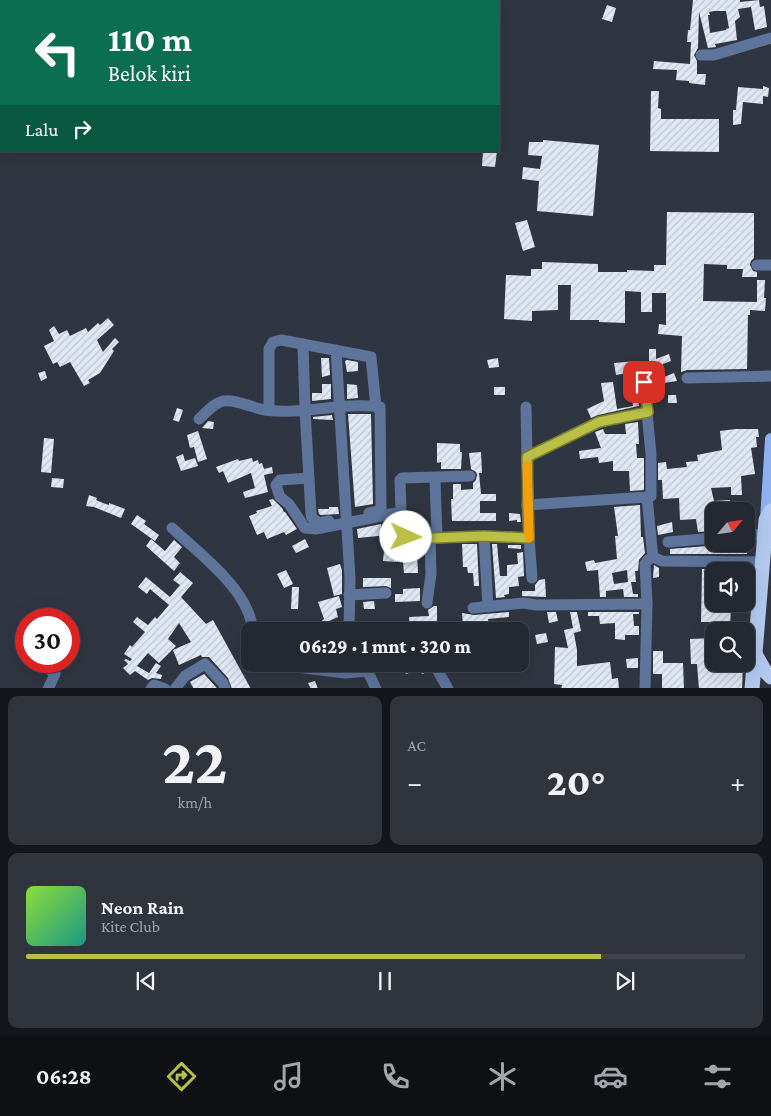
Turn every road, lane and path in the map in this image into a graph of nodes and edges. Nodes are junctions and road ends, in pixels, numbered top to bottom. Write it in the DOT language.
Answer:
graph roads {
  1 [pos="771,38"];
  2 [pos="701,55"];
  3 [pos="757,265"];
  4 [pos="771,265"];
  5 [pos="303,344"];
  6 [pos="336,350"];
  7 [pos="771,376"];
  8 [pos="687,378"];
  9 [pos="644,382"];
  10 [pos="339,406"];
  11 [pos="376,407"];
  12 [pos="526,407"];
  13 [pos="269,410"];
  14 [pos="305,410"];
  15 [pos="648,412"];
  16 [pos="199,419"];
  17 [pos="771,440"];
  18 [pos="527,457"];
  19 [pos="470,476"];
  20 [pos="309,478"];
  21 [pos="435,478"];
  22 [pos="647,497"];
  23 [pos="527,505"];
  24 [pos="401,512"];
  25 [pos="345,520"];
  26 [pos="767,522"];
  27 [pos="172,528"];
  28 [pos="755,530"];
  29 [pos="484,536"];
  30 [pos="433,537"];
  31 [pos="529,538"];
  32 [pos="705,539"];
  33 [pos="668,542"];
  34 [pos="653,557"];
  35 [pos="763,562"];
  36 [pos="532,578"];
  37 [pos="386,593"];
  38 [pos="349,595"];
  39 [pos="427,603"];
  40 [pos="647,604"];
  41 [pos="488,607"];
  42 [pos="473,608"];
  43 [pos="251,622"];
  44 [pos="349,622"];
  45 [pos="755,654"];
  46 [pos="368,672"];
  47 [pos="439,672"];
  48 [pos="753,672"];
  49 [pos="55,673"];
  50 [pos="771,677"];
  51 [pos="48,688"];
  52 [pos="151,688"];
  53 [pos="165,688"];
  54 [pos="175,688"];
  55 [pos="225,688"];
  56 [pos="376,688"];
  57 [pos="448,688"];
  58 [pos="645,688"];
  59 [pos="752,688"];
  1 -- 2 [label="street"];
  3 -- 4 [label="street"];
  5 -- 6 [label="street"];
  5 -- 13 [label="street"];
  5 -- 14 [label="street"];
  6 -- 10 [label="street"];
  6 -- 11 [label="street"];
  7 -- 8 [label="street"];
  9 -- 15 [label="street"];
  10 -- 11 [label="street"];
  10 -- 14 [label="street"];
  10 -- 25 [label="street"];
  11 -- 25 [label="street"];
  12 -- 18 [label="street"];
  13 -- 14 [label="street"];
  13 -- 16 [label="street"];
  14 -- 20 [label="street"];
  15 -- 18 [label="street"];
  15 -- 22 [label="street"];
  17 -- 26 [label="main road"];
  18 -- 23 [label="street"];
  19 -- 21 [label="street"];
  20 -- 25 [label="street"];
  20 -- 25 [label="street"];
  21 -- 24 [label="street"];
  21 -- 30 [label="street"];
  22 -- 23 [label="street"];
  22 -- 34 [label="street"];
  23 -- 31 [label="street"];
  24 -- 25 [label="street"];
  24 -- 30 [label="street"];
  25 -- 38 [label="street"];
  26 -- 28 [label="street"];
  26 -- 35 [label="highway"];
  27 -- 43 [label="street"];
  29 -- 30 [label="street"];
  29 -- 31 [label="street"];
  29 -- 41 [label="street"];
  30 -- 39 [label="street"];
  31 -- 36 [label="street"];
  32 -- 33 [label="street"];
  34 -- 35 [label="street"];
  34 -- 40 [label="street"];
  35 -- 45 [label="highway"];
  37 -- 38 [label="street"];
  38 -- 44 [label="street"];
  40 -- 41 [label="street"];
  40 -- 58 [label="street"];
  41 -- 42 [label="street"];
  45 -- 50 [label="highway"];
  46 -- 56 [label="street"];
  47 -- 57 [label="street"];
  48 -- 59 [label="highway"];
  49 -- 51 [label="street"];
  52 -- 53 [label="street"];
  54 -- 55 [label="street"];
}
